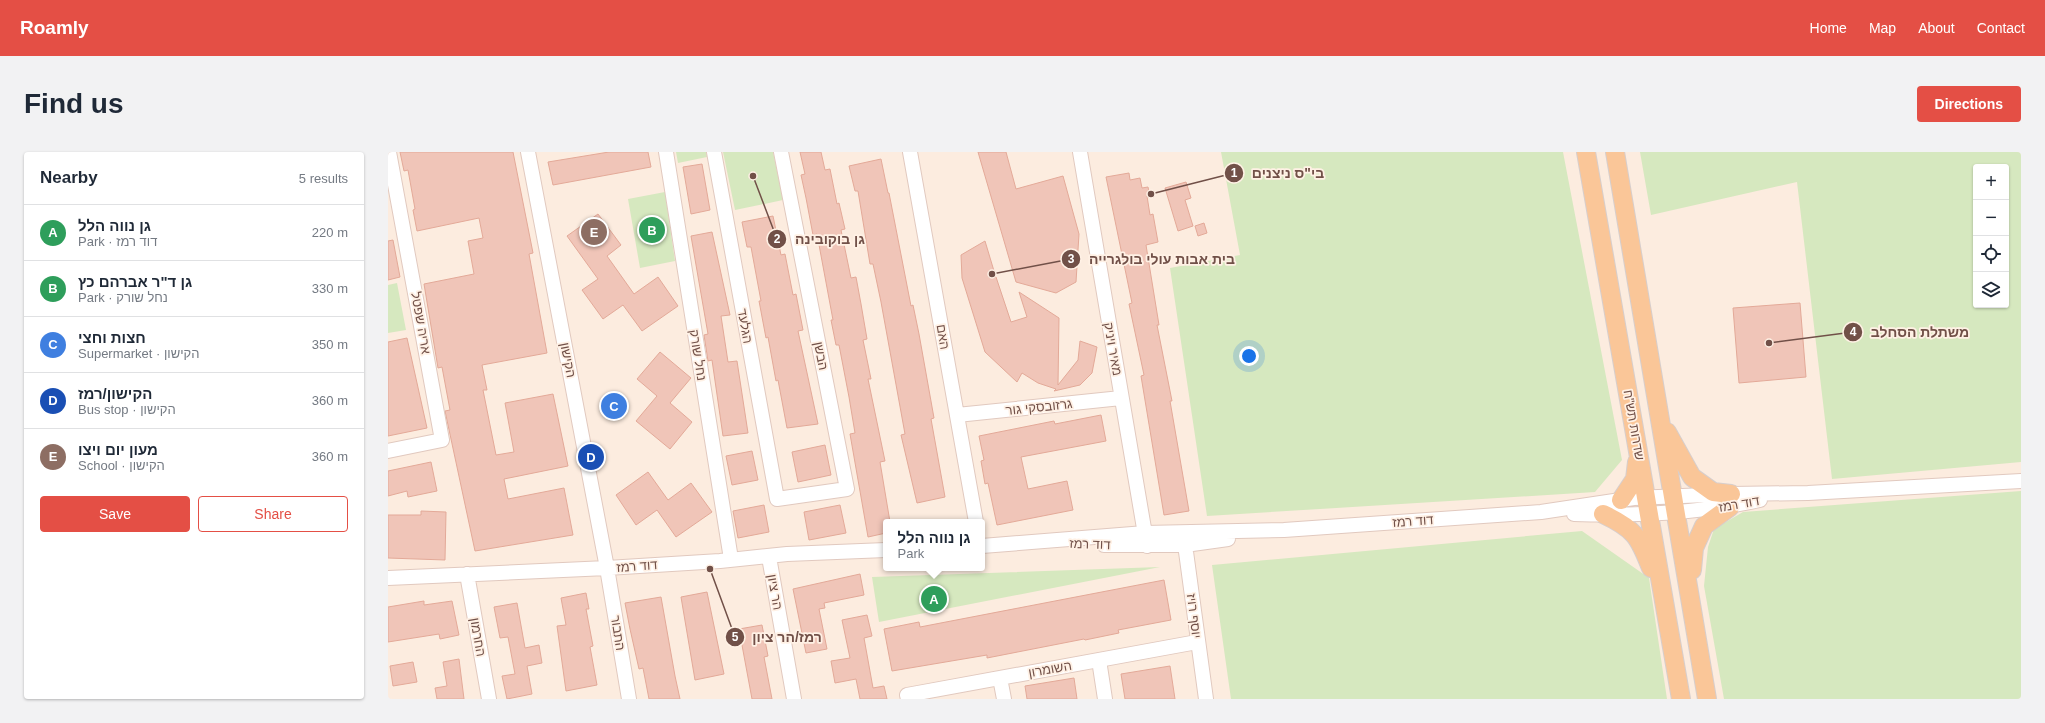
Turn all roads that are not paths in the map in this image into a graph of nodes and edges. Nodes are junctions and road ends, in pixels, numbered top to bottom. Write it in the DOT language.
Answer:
graph roads {
  1 [pos="389,152"];
  2 [pos="528,152"];
  3 [pos="666,152"];
  4 [pos="714,152"];
  5 [pos="781,152"];
  6 [pos="910,152"];
  7 [pos="1080,152"];
  8 [pos="1586,152"];
  9 [pos="1616,152"];
  10 [pos="1122,398"];
  11 [pos="957,415"];
  12 [pos="1661,423"];
  13 [pos="1638,447"];
  14 [pos="388,451"];
  15 [pos="2021,481"];
  16 [pos="777,499"];
  17 [pos="1621,500"];
  18 [pos="1731,501"];
  19 [pos="1675,504"];
  20 [pos="1647,505"];
  21 [pos="1541,512"];
  22 [pos="1604,514"];
  23 [pos="975,519"];
  24 [pos="1184,539"];
  25 [pos="1146,540"];
  26 [pos="985,546"];
  27 [pos="883,550"];
  28 [pos="768,557"];
  29 [pos="731,559"];
  30 [pos="607,568"];
  31 [pos="467,574"];
  32 [pos="388,578"];
  33 [pos="1689,591"];
  34 [pos="1664,600"];
  35 [pos="1198,642"];
  36 [pos="1099,660"];
  37 [pos="1000,678"];
  38 [pos="489,699"];
  39 [pos="629,699"];
  40 [pos="794,699"];
  41 [pos="908,699"];
  42 [pos="1004,699"];
  43 [pos="1105,699"];
  44 [pos="1206,699"];
  45 [pos="1681,699"];
  46 [pos="1708,699"];
  1 -- 14 [label="street, אריה שפטל"];
  2 -- 30 [label="street, הקישון"];
  3 -- 29 [label="street, נחל שורק"];
  4 -- 16 [label="street, הגלעד"];
  5 -- 16 [label="street, הבשן"];
  6 -- 11 [label="street, האם"];
  7 -- 10 [label="street, מאיר ויניק"];
  8 -- 13 [label="main road, שדרות תש\"ח"];
  9 -- 12 [label="main road, שדרות תש\"ח"];
  10 -- 11 [label="street, גרזובסקי גור"];
  10 -- 25 [label="street, מאיר ויניק"];
  11 -- 23 [label="street, האם"];
  12 -- 18 [label="main road"];
  12 -- 19 [label="main road, שדרות תש\"ח"];
  13 -- 17 [label="main road"];
  13 -- 20 [label="main road, שדרות תש\"ח"];
  15 -- 18 [label="street, דוד רמז"];
  17 -- 20 [label="street, דוד רמז"];
  17 -- 21 [label="street, דוד רמז"];
  18 -- 19 [label="street, דוד רמז"];
  18 -- 33 [label="main road"];
  19 -- 20 [label="street, דוד רמז"];
  19 -- 33 [label="main road, שדרות תש\"ח"];
  20 -- 22 [label="street, דוד רמז"];
  20 -- 34 [label="main road, שדרות תש\"ח"];
  21 -- 22 [label="street, דוד רמז"];
  21 -- 24 [label="street, דוד רמז"];
  22 -- 34 [label="main road"];
  24 -- 25 [label="street, דוד רמז"];
  24 -- 35 [label="street, יוסף רויז"];
  25 -- 26 [label="street, דוד רמז"];
  27 -- 28 [label="street, דוד רמז"];
  28 -- 29 [label="street, דוד רמז"];
  28 -- 40 [label="street, הר ציון"];
  29 -- 30 [label="street, דוד רמז"];
  30 -- 31 [label="street, דוד רמז"];
  30 -- 39 [label="street, התבור"];
  31 -- 32 [label="street, דוד רמז"];
  31 -- 38 [label="street, החרמון"];
  33 -- 46 [label="main road, שדרות תש\"ח"];
  34 -- 45 [label="main road, שדרות תש\"ח"];
  35 -- 36 [label="street, השומרון"];
  35 -- 44 [label="street, יוסף רויז"];
  36 -- 37 [label="street, השומרון"];
  36 -- 43 [label="street"];
  37 -- 41 [label="street, השומרון"];
  37 -- 42 [label="street"];
}
